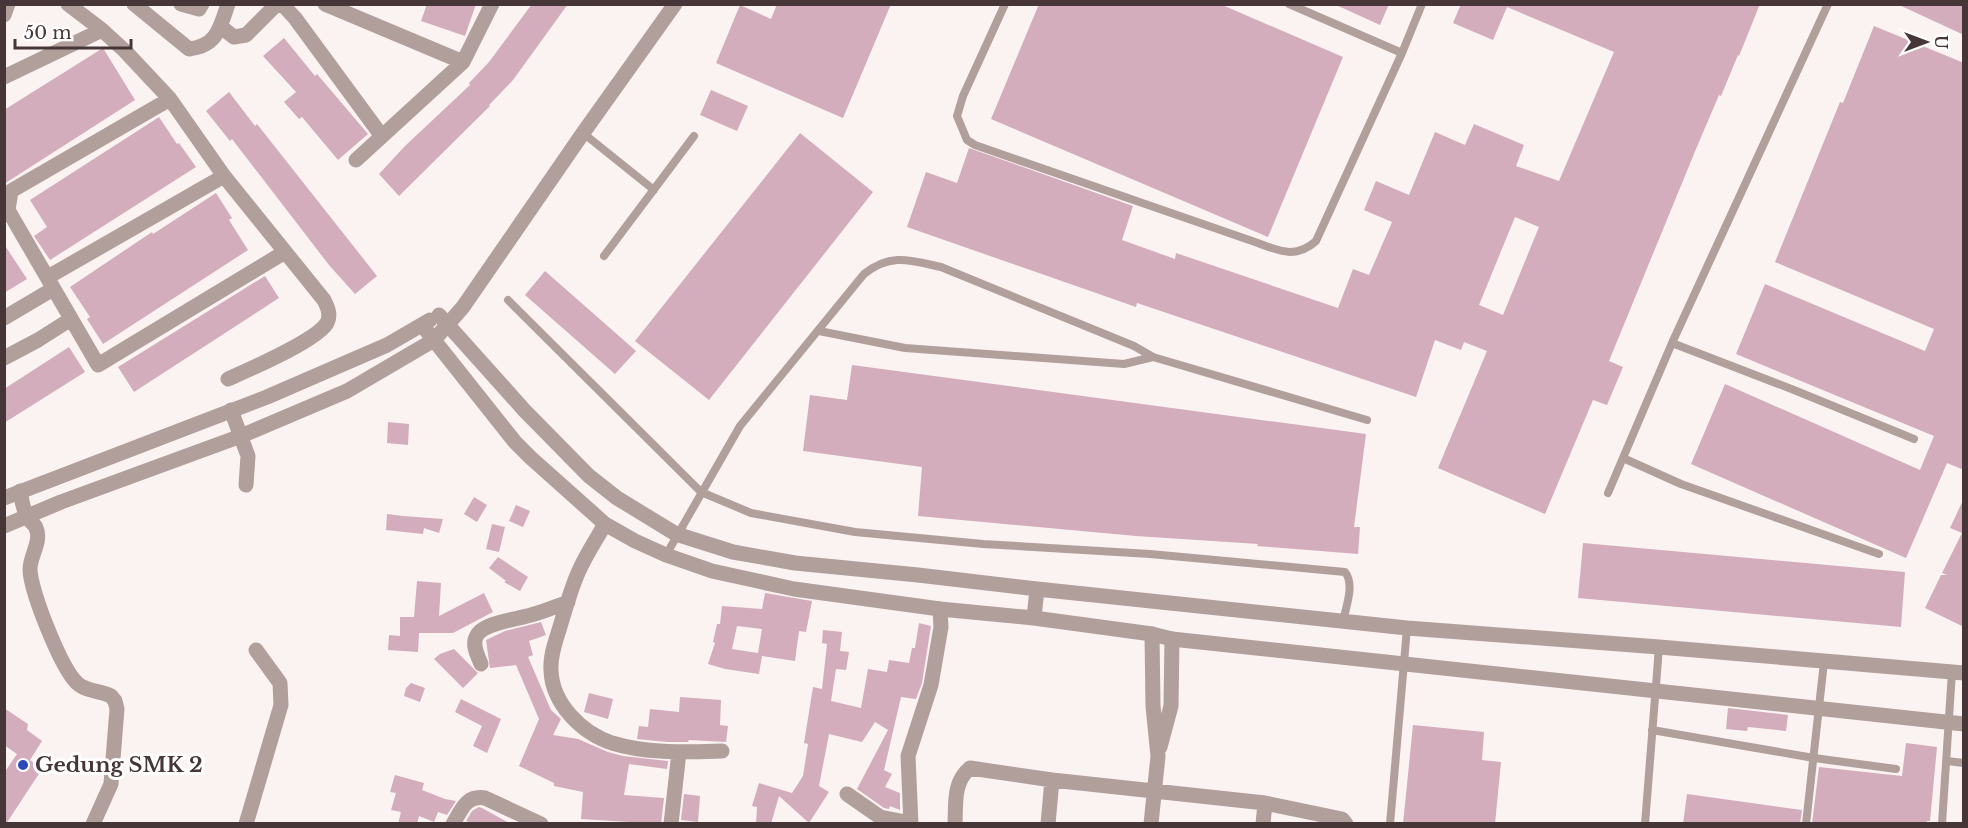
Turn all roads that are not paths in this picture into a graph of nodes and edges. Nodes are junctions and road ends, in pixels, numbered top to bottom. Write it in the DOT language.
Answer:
graph roads {
  1 [pos="8,4"];
  2 [pos="134,4"];
  3 [pos="181,4"];
  4 [pos="228,4"];
  5 [pos="277,4"];
  6 [pos="282,4"];
  7 [pos="326,4"];
  8 [pos="492,4"];
  9 [pos="675,4"];
  10 [pos="1005,4"];
  11 [pos="1289,4"];
  12 [pos="1422,4"];
  13 [pos="1828,4"];
  14 [pos="75,6"];
  15 [pos="200,7"];
  16 [pos="4,15"];
  17 [pos="221,27"];
  18 [pos="102,30"];
  19 [pos="1402,53"];
  20 [pos="463,62"];
  21 [pos="4,76"];
  22 [pos="170,99"];
  23 [pos="583,133"];
  24 [pos="381,135"];
  25 [pos="694,136"];
  26 [pos="356,160"];
  27 [pos="224,176"];
  28 [pos="654,190"];
  29 [pos="285,252"];
  30 [pos="604,256"];
  31 [pos="50,283"];
  32 [pos="508,300"];
  33 [pos="4,318"];
  34 [pos="70,319"];
  35 [pos="444,320"];
  36 [pos="422,325"];
  37 [pos="819,331"];
  38 [pos="434,340"];
  39 [pos="1672,344"];
  40 [pos="1153,357"];
  41 [pos="4,358"];
  42 [pos="228,379"];
  43 [pos="231,410"];
  44 [pos="1367,420"];
  45 [pos="241,436"];
  46 [pos="1914,439"];
  47 [pos="1623,458"];
  48 [pos="246,485"];
  49 [pos="20,491"];
  50 [pos="701,492"];
  51 [pos="1608,494"];
  52 [pos="4,498"];
  53 [pos="27,517"];
  54 [pos="605,524"];
  55 [pos="4,526"];
  56 [pos="676,534"];
  57 [pos="1880,554"];
  58 [pos="666,555"];
  59 [pos="1037,589"];
  60 [pos="568,602"];
  61 [pos="940,609"];
  62 [pos="1034,618"];
  63 [pos="1343,621"];
  64 [pos="1407,628"];
  65 [pos="1152,634"];
  66 [pos="1172,639"];
  67 [pos="1659,647"];
  68 [pos="256,650"];
  69 [pos="1824,662"];
  70 [pos="481,664"];
  71 [pos="1404,664"];
  72 [pos="1958,673"];
  73 [pos="1656,690"];
  74 [pos="1819,709"];
  75 [pos="1957,723"];
  76 [pos="1652,730"];
  77 [pos="722,751"];
  78 [pos="679,752"];
  79 [pos="1158,756"];
  80 [pos="1814,758"];
  81 [pos="1947,761"];
  82 [pos="1964,763"];
  83 [pos="1896,770"];
  84 [pos="1052,780"];
  85 [pos="1155,791"];
  86 [pos="847,794"];
  87 [pos="1265,803"];
  88 [pos="911,823"];
  89 [pos="93,824"];
  90 [pos="246,824"];
  91 [pos="453,824"];
  92 [pos="541,824"];
  93 [pos="671,824"];
  94 [pos="955,824"];
  95 [pos="1048,824"];
  96 [pos="1151,824"];
  97 [pos="1263,824"];
  98 [pos="1346,824"];
  99 [pos="1390,824"];
  100 [pos="1645,824"];
  101 [pos="1806,824"];
  102 [pos="1942,824"];
  1 -- 16 [label="street"];
  2 -- 17 [label="street"];
  3 -- 15 [label="street"];
  4 -- 17 [label="street"];
  5 -- 17 [label="street"];
  6 -- 24 [label="street"];
  7 -- 20 [label="street"];
  8 -- 20 [label="street"];
  9 -- 23 [label="street"];
  10 -- 19 [label="lane"];
  11 -- 19 [label="lane"];
  12 -- 19 [label="lane"];
  13 -- 39 [label="lane"];
  14 -- 18 [label="street"];
  18 -- 21 [label="street"];
  18 -- 22 [label="street"];
  20 -- 24 [label="street"];
  22 -- 27 [label="street"];
  22 -- 31 [label="street"];
  23 -- 28 [label="lane"];
  23 -- 35 [label="street"];
  24 -- 26 [label="street"];
  25 -- 28 [label="lane"];
  27 -- 29 [label="street"];
  27 -- 31 [label="street"];
  28 -- 30 [label="lane"];
  29 -- 34 [label="street"];
  29 -- 42 [label="street"];
  31 -- 33 [label="street"];
  31 -- 34 [label="street"];
  32 -- 50 [label="lane"];
  34 -- 41 [label="street"];
  35 -- 36 [label="street"];
  35 -- 38 [label="street"];
  35 -- 56 [label="street"];
  36 -- 38 [label="street"];
  36 -- 43 [label="street"];
  37 -- 40 [label="lane"];
  37 -- 40 [label="lane"];
  37 -- 50 [label="lane"];
  38 -- 45 [label="street"];
  38 -- 54 [label="street"];
  39 -- 46 [label="lane"];
  39 -- 47 [label="lane"];
  40 -- 44 [label="lane"];
  43 -- 45 [label="street"];
  43 -- 49 [label="street"];
  45 -- 48 [label="street"];
  45 -- 53 [label="street"];
  47 -- 51 [label="lane"];
  47 -- 57 [label="lane"];
  49 -- 52 [label="street"];
  49 -- 53 [label="street"];
  50 -- 56 [label="lane"];
  50 -- 63 [label="lane"];
  53 -- 55 [label="street"];
  53 -- 89 [label="street"];
  54 -- 58 [label="street"];
  54 -- 60 [label="street"];
  56 -- 58 [label="lane"];
  56 -- 59 [label="street"];
  58 -- 61 [label="street"];
  59 -- 62 [label="street"];
  59 -- 63 [label="street"];
  60 -- 70 [label="street"];
  60 -- 78 [label="street"];
  61 -- 62 [label="street"];
  61 -- 88 [label="street"];
  62 -- 65 [label="street"];
  63 -- 64 [label="street"];
  64 -- 67 [label="street"];
  64 -- 71 [label="lane"];
  65 -- 66 [label="street"];
  65 -- 79 [label="street"];
  66 -- 71 [label="street"];
  66 -- 79 [label="street"];
  67 -- 69 [label="street"];
  67 -- 73 [label="lane"];
  68 -- 90 [label="street"];
  69 -- 72 [label="street"];
  69 -- 74 [label="lane"];
  71 -- 73 [label="street"];
  71 -- 99 [label="lane"];
  72 -- 75 [label="lane"];
  73 -- 74 [label="street"];
  73 -- 76 [label="lane"];
  74 -- 75 [label="street"];
  74 -- 80 [label="lane"];
  75 -- 81 [label="lane"];
  76 -- 80 [label="lane"];
  76 -- 100 [label="lane"];
  77 -- 78 [label="street"];
  78 -- 93 [label="street"];
  79 -- 85 [label="street"];
  80 -- 83 [label="lane"];
  80 -- 101 [label="lane"];
  81 -- 82 [label="lane"];
  81 -- 102 [label="lane"];
  84 -- 85 [label="street"];
  84 -- 94 [label="street"];
  84 -- 95 [label="street"];
  85 -- 87 [label="street"];
  85 -- 96 [label="street"];
  86 -- 88 [label="street"];
  87 -- 97 [label="street"];
  87 -- 98 [label="street"];
  91 -- 92 [label="street"];
}
